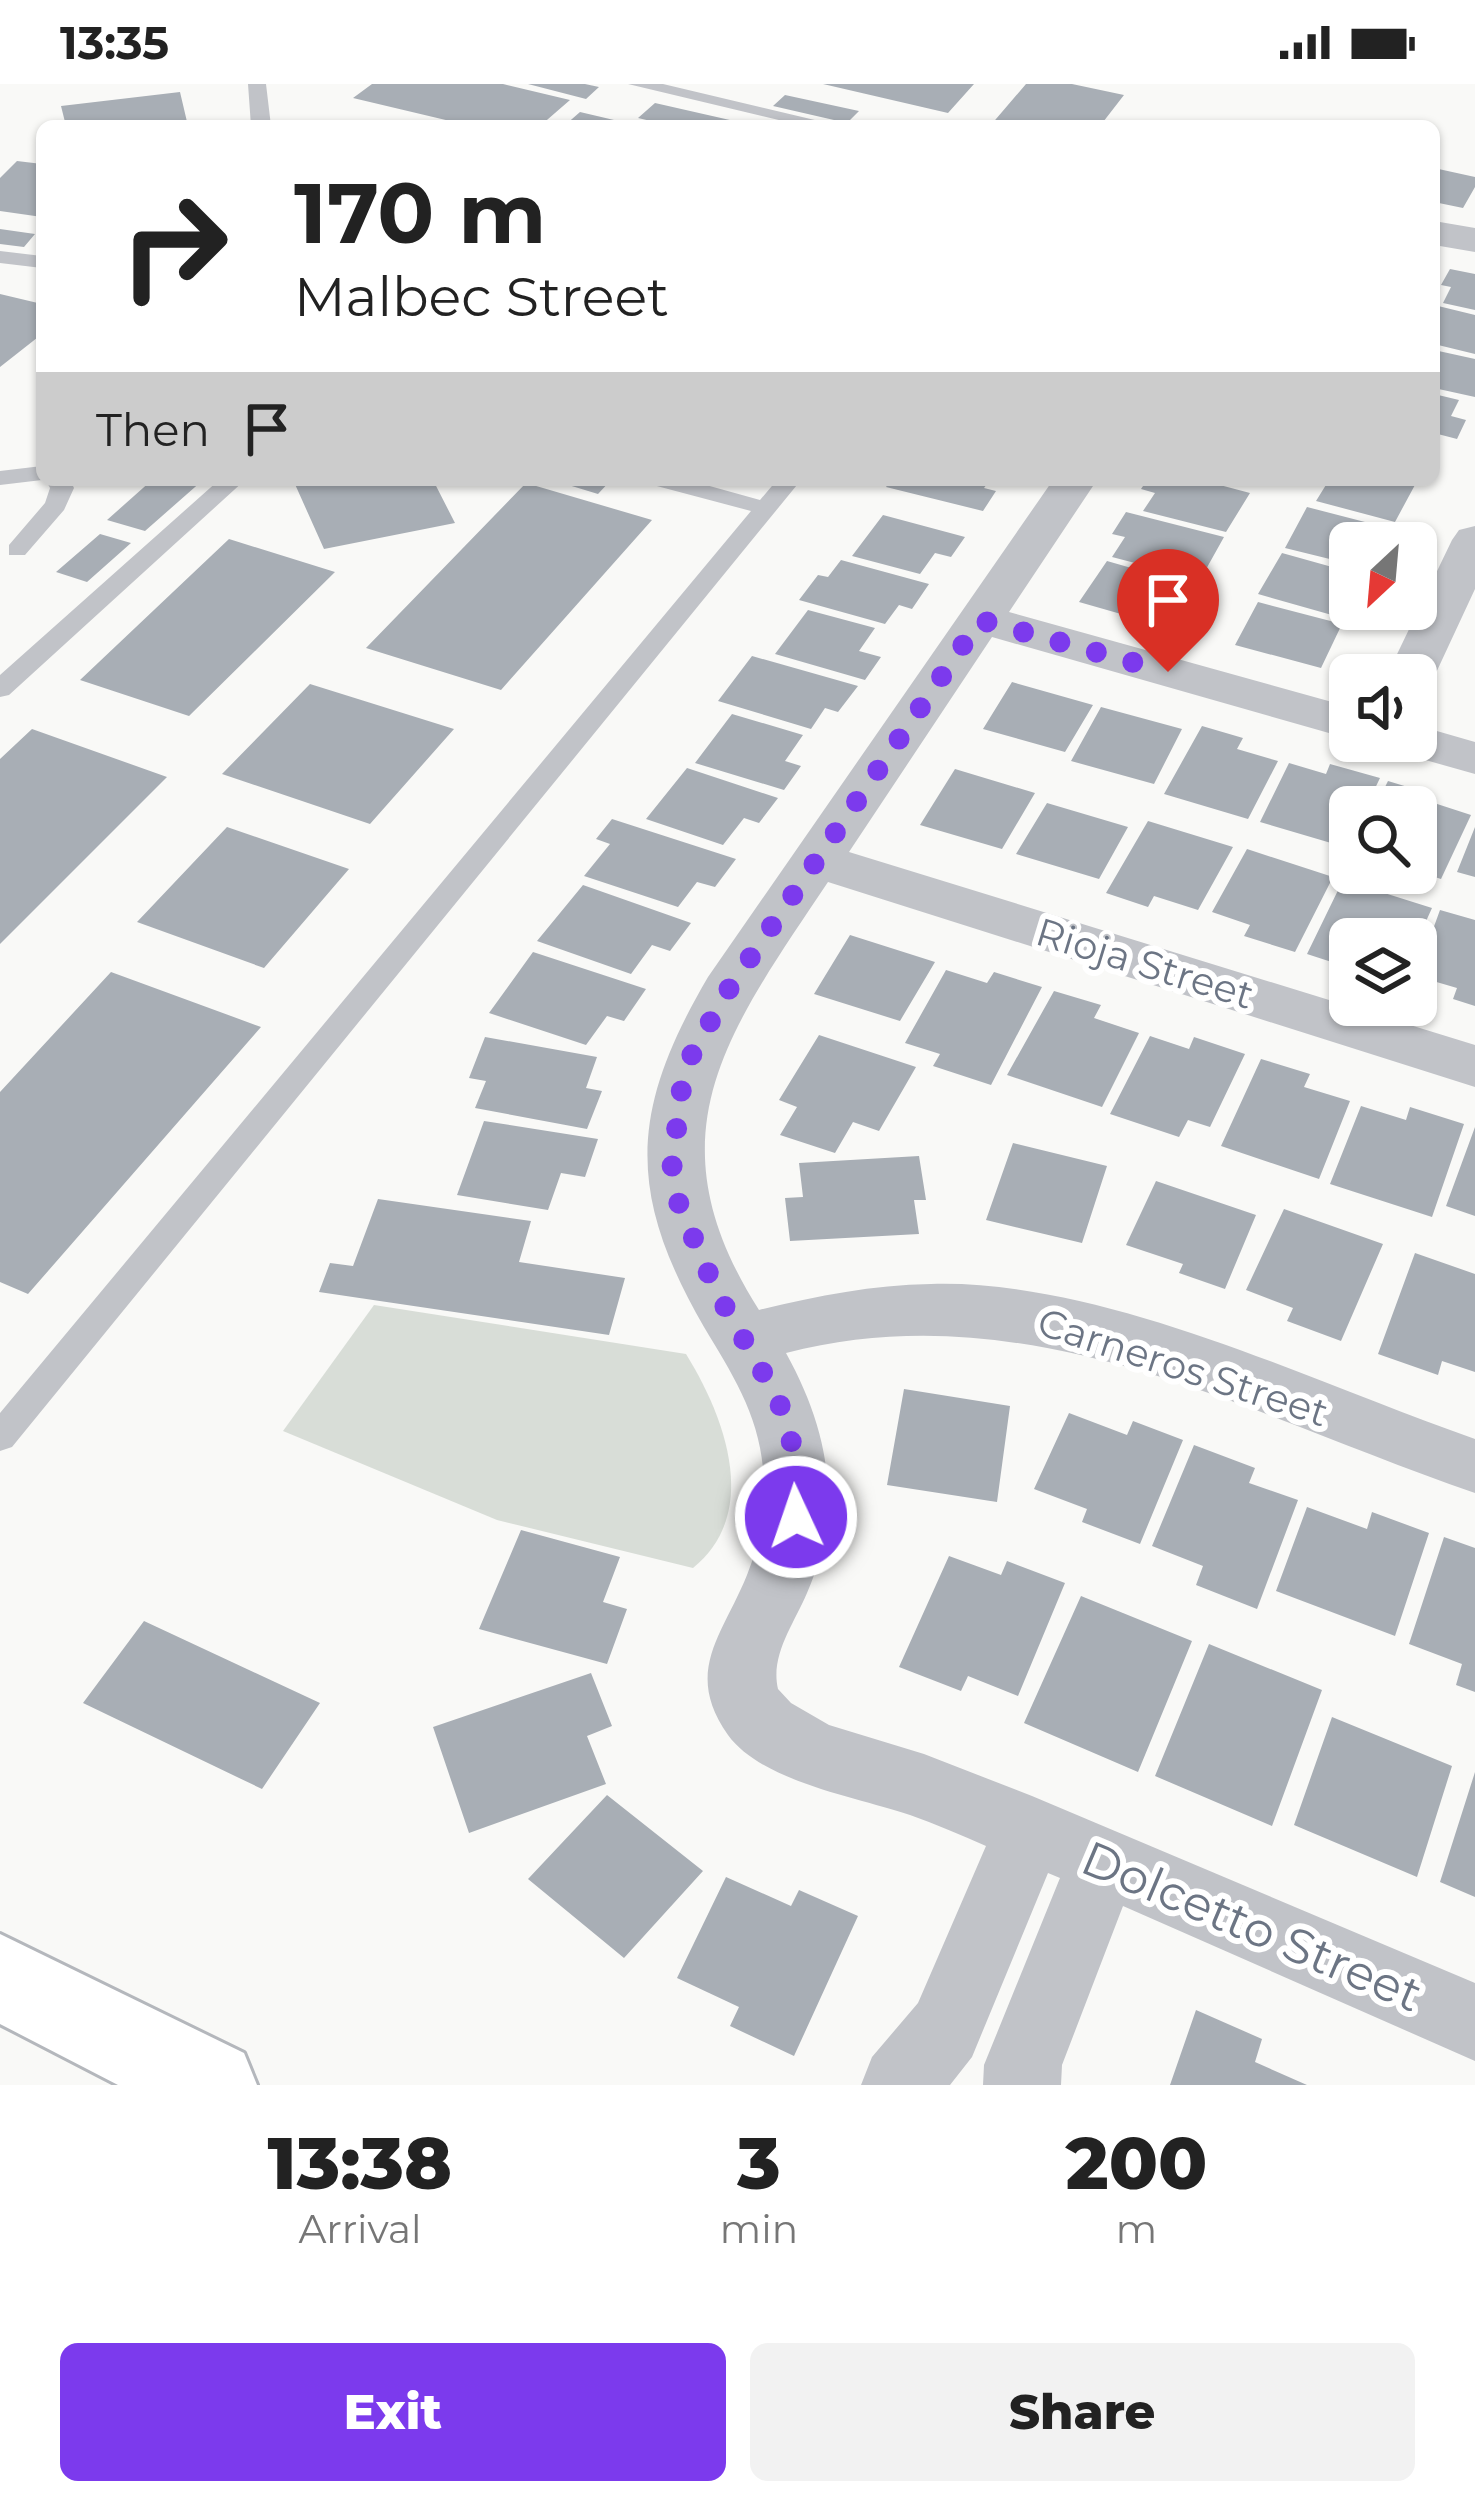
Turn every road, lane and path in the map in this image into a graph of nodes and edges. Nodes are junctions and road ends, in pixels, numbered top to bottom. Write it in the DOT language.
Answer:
graph roads {
  1 [pos="257,84"];
  2 [pos="637,84"];
  3 [pos="260,120"];
  4 [pos="802,120"];
  5 [pos="1440,233"];
  6 [pos="1475,240"];
  7 [pos="0,256"];
  8 [pos="36,261"];
  9 [pos="36,474"];
  10 [pos="0,478"];
  11 [pos="61,486"];
  12 [pos="225,486"];
  13 [pos="683,486"];
  14 [pos="783,486"];
  15 [pos="1071,486"];
  16 [pos="765,508"];
  17 [pos="1475,540"];
  18 [pos="17,550"];
  19 [pos="980,620"];
  20 [pos="1421,654"];
  21 [pos="0,689"];
  22 [pos="1329,717"];
  23 [pos="1437,747"];
  24 [pos="1475,758"];
  25 [pos="816,860"];
  26 [pos="1475,1066"];
  27 [pos="743,1339"];
  28 [pos="0,1437"];
  29 [pos="1475,1466"];
  30 [pos="1029,1830"];
  31 [pos="1103,1863"];
  32 [pos="0,1978"];
  33 [pos="1475,2023"];
  34 [pos="923,2057"];
  35 [pos="1023,2075"];
  36 [pos="212,2085"];
  1 -- 3 [label="lane"];
  2 -- 4 [label="lane"];
  5 -- 6 [label="street"];
  7 -- 8 [label="lane"];
  9 -- 10 [label="lane"];
  11 -- 18 [label="lane"];
  12 -- 21 [label="lane"];
  13 -- 16 [label="lane"];
  14 -- 16 [label="lane"];
  15 -- 19 [label="street, Dolcetto Street"];
  16 -- 28 [label="lane"];
  17 -- 20 [label="street"];
  19 -- 22 [label="street"];
  19 -- 25 [label="street, Dolcetto Street"];
  23 -- 24 [label="street"];
  25 -- 26 [label="street, Rioja Street"];
  25 -- 27 [label="street, Dolcetto Street"];
  27 -- 29 [label="street, Carneros Street"];
  27 -- 30 [label="street, Dolcetto Street"];
  30 -- 31 [label="street, Dolcetto Street"];
  30 -- 34 [label="street"];
  31 -- 33 [label="street, Dolcetto Street"];
  31 -- 35 [label="street"];
  32 -- 36 [label="street"];
  34 -- 35 [label="street"];
}
